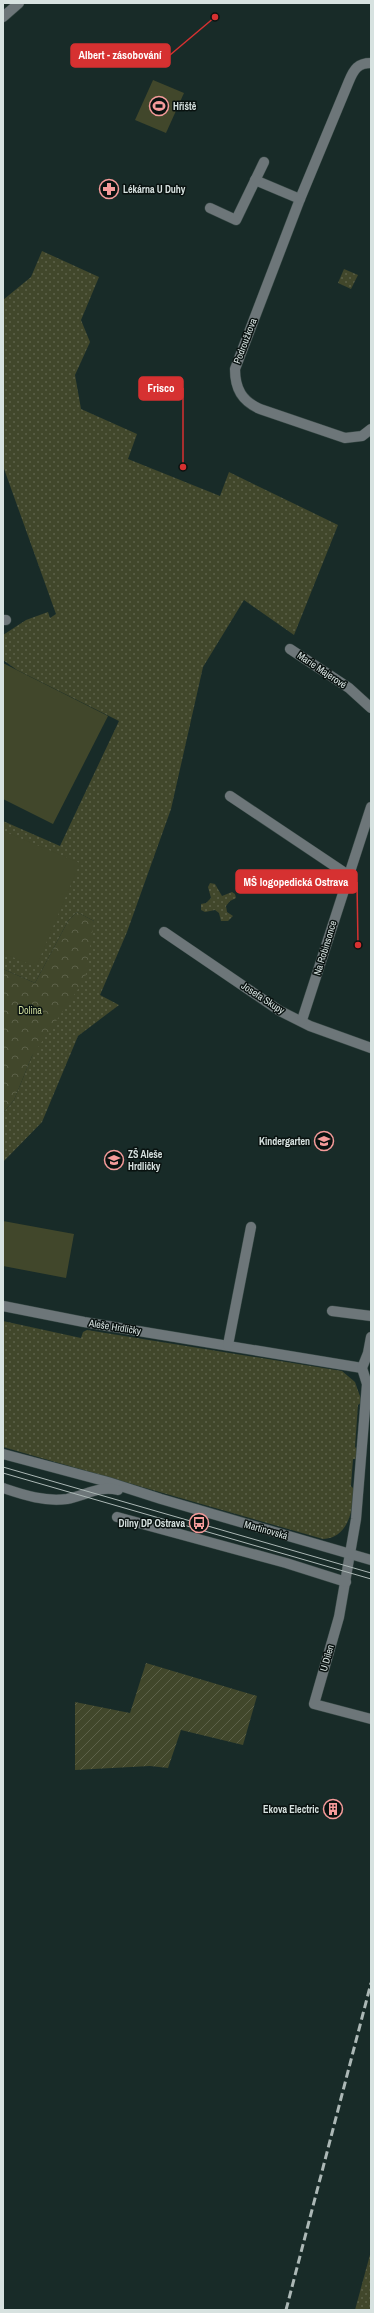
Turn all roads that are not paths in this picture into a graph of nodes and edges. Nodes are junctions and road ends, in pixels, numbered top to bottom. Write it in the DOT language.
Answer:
graph roads {
  1 [pos="19,3"];
  2 [pos="3,17"];
  3 [pos="371,64"];
  4 [pos="264,162"];
  5 [pos="255,180"];
  6 [pos="300,199"];
  7 [pos="210,208"];
  8 [pos="371,429"];
  9 [pos="290,649"];
  10 [pos="371,708"];
  11 [pos="230,796"];
  12 [pos="371,807"];
  13 [pos="348,875"];
  14 [pos="164,932"];
  15 [pos="302,1020"];
  16 [pos="371,1048"];
  17 [pos="251,1226"];
  18 [pos="3,1306"];
  19 [pos="332,1310"];
  20 [pos="371,1316"];
  21 [pos="371,1337"];
  22 [pos="228,1345"];
  23 [pos="362,1368"];
  24 [pos="3,1454"];
  25 [pos="3,1488"];
  26 [pos="161,1499"];
  27 [pos="117,1517"];
  28 [pos="350,1554"];
  29 [pos="371,1560"];
  30 [pos="346,1582"];
  31 [pos="371,1718"];
  1 -- 2 [label="street"];
  3 -- 6 [label="street, Podroužkova"];
  4 -- 5 [label="street"];
  5 -- 6 [label="street"];
  5 -- 7 [label="street"];
  6 -- 8 [label="street, Podroužkova"];
  9 -- 10 [label="street, Marie Majerové"];
  11 -- 13 [label="street"];
  12 -- 13 [label="street, Na Robinsonce"];
  13 -- 15 [label="street, Na Robinsonce"];
  14 -- 15 [label="street, Josefa Skupy"];
  15 -- 16 [label="street, Josefa Skupy"];
  17 -- 22 [label="street"];
  18 -- 22 [label="street, Aleše Hrdličky"];
  19 -- 20 [label="street"];
  21 -- 23 [label="street"];
  22 -- 23 [label="street, Aleše Hrdličky"];
  23 -- 28 [label="street"];
  24 -- 26 [label="street, Martinovská"];
  25 -- 26 [label="street, Martinovská"];
  26 -- 28 [label="street, Martinovská"];
  27 -- 30 [label="street"];
  28 -- 29 [label="street, Martinovská"];
  28 -- 30 [label="street, U Dílen"];
  30 -- 31 [label="street, U Dílen"];
}
